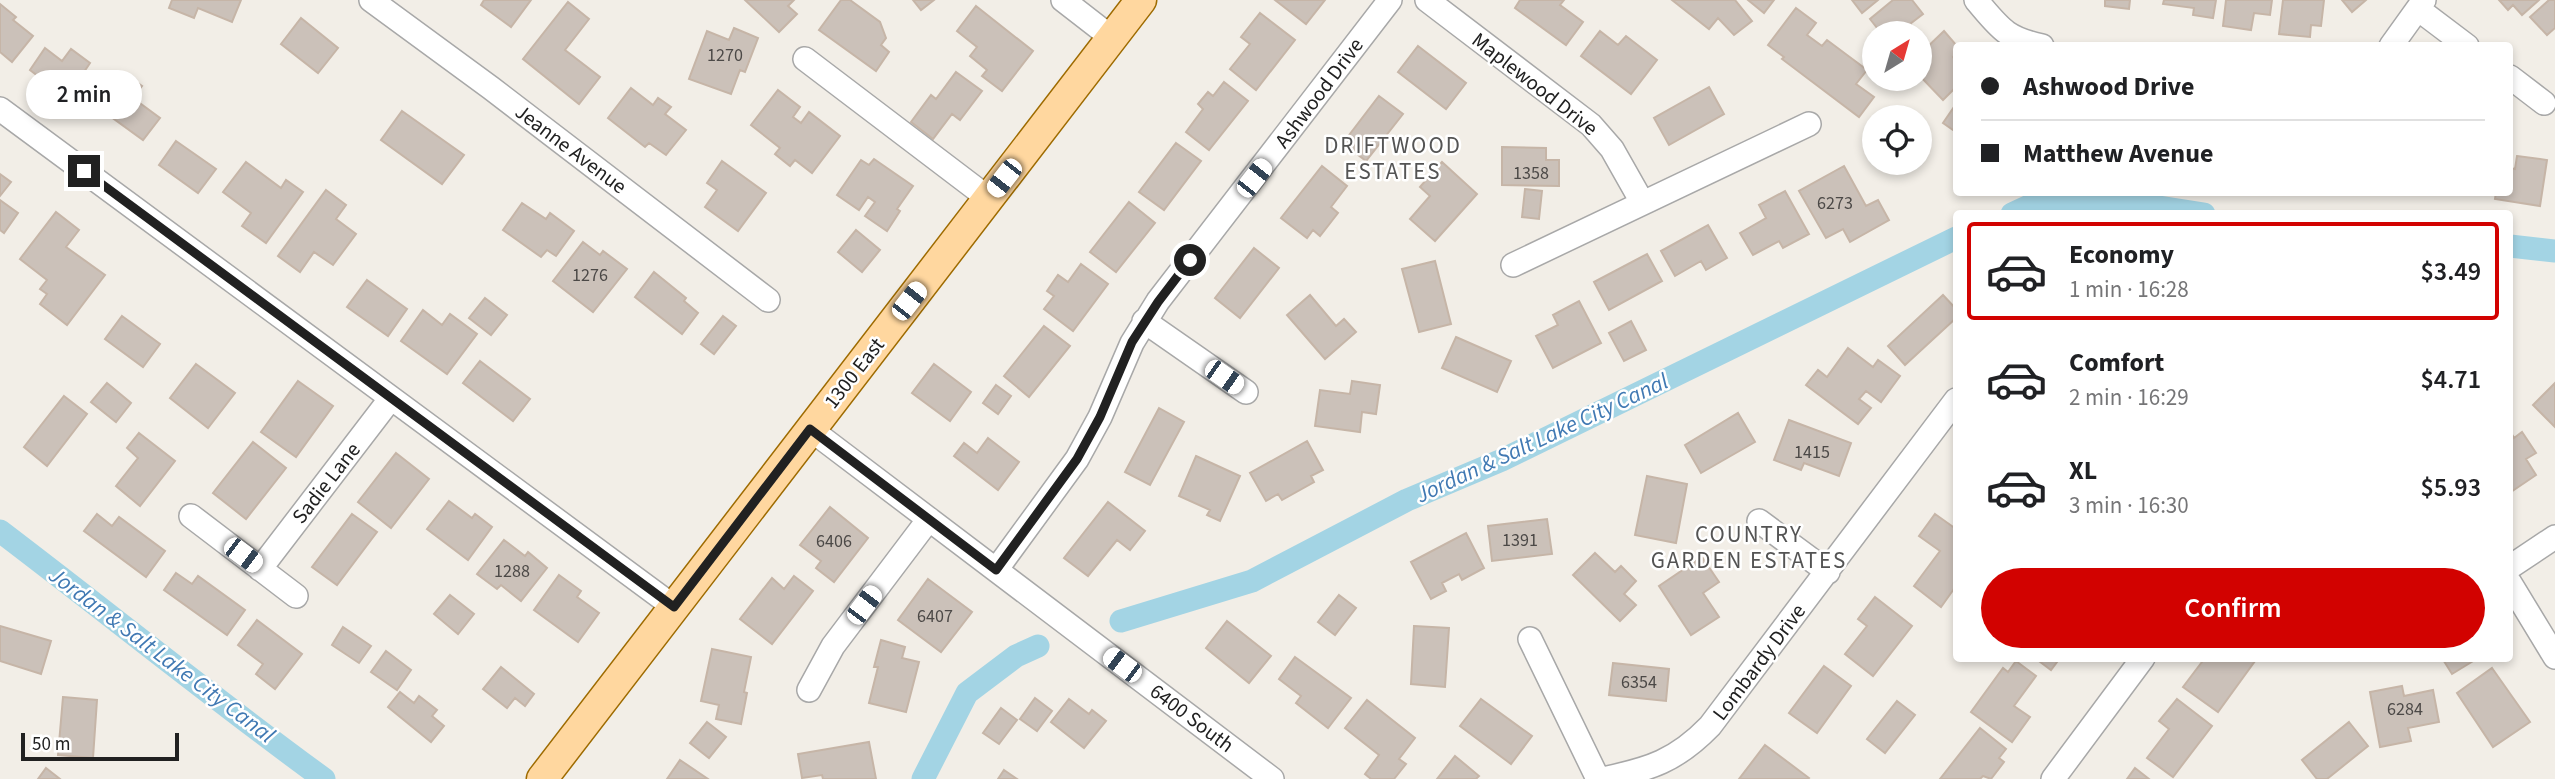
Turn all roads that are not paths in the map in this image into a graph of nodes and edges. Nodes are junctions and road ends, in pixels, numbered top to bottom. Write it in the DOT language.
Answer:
graph roads {
  1 [pos="371,0"];
  2 [pos="1063,0"];
  3 [pos="1140,0"];
  4 [pos="1390,0"];
  5 [pos="1427,0"];
  6 [pos="1976,0"];
  7 [pos="2421,5"];
  8 [pos="1112,38"];
  9 [pos="2025,42"];
  10 [pos="2394,42"];
  11 [pos="2463,42"];
  12 [pos="805,59"];
  13 [pos="2513,79"];
  14 [pos="2544,103"];
  15 [pos="0,109"];
  16 [pos="1809,124"];
  17 [pos="988,198"];
  18 [pos="1642,202"];
  19 [pos="1513,265"];
  20 [pos="768,300"];
  21 [pos="1144,321"];
  22 [pos="1246,392"];
  23 [pos="391,398"];
  24 [pos="1953,404"];
  25 [pos="810,429"];
  26 [pos="191,516"];
  27 [pos="929,519"];
  28 [pos="1759,521"];
  29 [pos="2555,537"];
  30 [pos="2513,565"];
  31 [pos="260,569"];
  32 [pos="996,570"];
  33 [pos="1828,572"];
  34 [pos="2513,588"];
  35 [pos="296,596"];
  36 [pos="674,607"];
  37 [pos="1530,639"];
  38 [pos="2555,657"];
  39 [pos="2140,662"];
  40 [pos="809,690"];
  41 [pos="542,779"];
  42 [pos="1272,779"];
  43 [pos="1601,779"];
  44 [pos="2053,779"];
  1 -- 20 [label="street, Jeanne Avenue"];
  2 -- 8 [label="street"];
  3 -- 8 [label="main road, 1300 East"];
  4 -- 21 [label="street, Ashwood Drive"];
  5 -- 18 [label="street, Maplewood Drive"];
  6 -- 9 [label="street"];
  7 -- 10 [label="street"];
  7 -- 11 [label="street"];
  8 -- 17 [label="main road, 1300 East"];
  12 -- 17 [label="street"];
  13 -- 14 [label="street"];
  15 -- 23 [label="street"];
  16 -- 18 [label="street"];
  17 -- 25 [label="main road, 1300 East"];
  18 -- 19 [label="street"];
  21 -- 22 [label="street"];
  21 -- 32 [label="street, Ashwood Drive"];
  23 -- 31 [label="street, Sadie Lane"];
  23 -- 36 [label="street"];
  24 -- 33 [label="street, Lombardy Drive"];
  25 -- 27 [label="street, 6400 South"];
  25 -- 36 [label="main road, 1300 East"];
  26 -- 31 [label="street"];
  27 -- 32 [label="street, 6400 South"];
  27 -- 40 [label="street"];
  28 -- 33 [label="street"];
  29 -- 30 [label="street"];
  31 -- 35 [label="street"];
  32 -- 42 [label="street, 6400 South"];
  33 -- 43 [label="street, Lombardy Drive"];
  34 -- 38 [label="street"];
  36 -- 41 [label="main road, 1300 East"];
  37 -- 43 [label="street"];
  39 -- 44 [label="street"];
}
